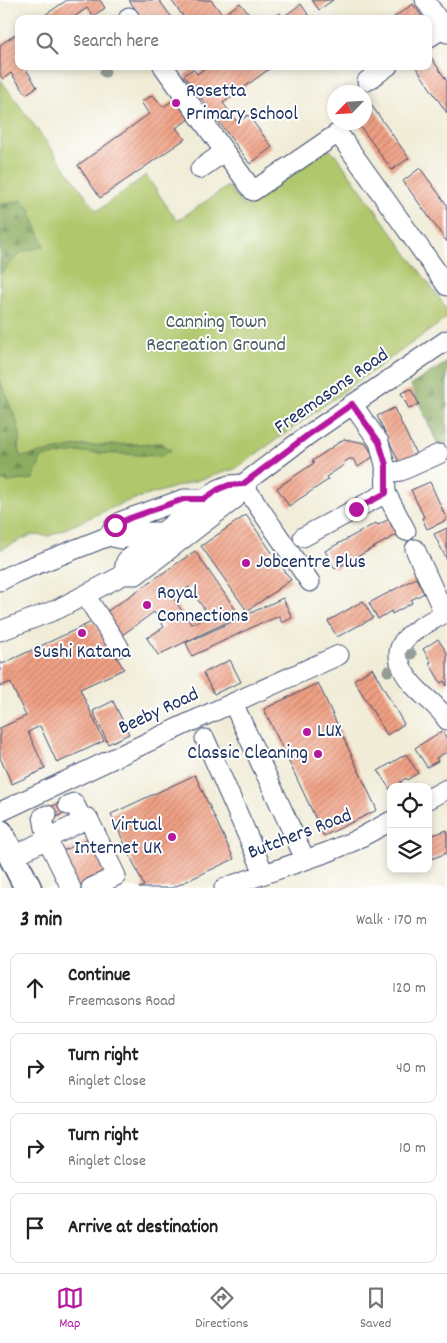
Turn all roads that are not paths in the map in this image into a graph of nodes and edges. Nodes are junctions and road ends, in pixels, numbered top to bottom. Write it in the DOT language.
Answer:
graph roads {
  1 [pos="425,0"];
  2 [pos="445,30"];
  3 [pos="432,36"];
  4 [pos="166,70"];
  5 [pos="382,70"];
  6 [pos="367,81"];
  7 [pos="224,152"];
  8 [pos="200,169"];
  9 [pos="447,286"];
  10 [pos="447,340"];
  11 [pos="352,404"];
  12 [pos="439,454"];
  13 [pos="386,473"];
  14 [pos="243,484"];
  15 [pos="386,493"];
  16 [pos="204,499"];
  17 [pos="192,531"];
  18 [pos="406,531"];
  19 [pos="163,532"];
  20 [pos="109,536"];
  21 [pos="303,537"];
  22 [pos="415,549"];
  23 [pos="123,575"];
  24 [pos="0,582"];
  25 [pos="310,582"];
  26 [pos="85,595"];
  27 [pos="446,612"];
  28 [pos="0,631"];
  29 [pos="119,647"];
  30 [pos="339,655"];
  31 [pos="233,703"];
  32 [pos="447,720"];
  33 [pos="205,739"];
  34 [pos="447,789"];
  35 [pos="432,797"];
  36 [pos="68,805"];
  37 [pos="0,812"];
  38 [pos="47,815"];
  39 [pos="83,821"];
  40 [pos="387,823"];
  41 [pos="0,833"];
  42 [pos="47,839"];
  43 [pos="12,857"];
  44 [pos="305,859"];
  45 [pos="264,873"];
  46 [pos="28,888"];
  47 [pos="71,888"];
  48 [pos="91,888"];
  49 [pos="224,888"];
  1 -- 2 [label="street"];
  2 -- 3 [label="street"];
  4 -- 7 [label="street"];
  5 -- 6 [label="street"];
  7 -- 8 [label="street"];
  7 -- 9 [label="street"];
  10 -- 11 [label="street, Freemasons Road"];
  11 -- 13 [label="street"];
  11 -- 14 [label="street, Freemasons Road"];
  12 -- 13 [label="street"];
  13 -- 15 [label="street"];
  14 -- 16 [label="street, Freemasons Road"];
  14 -- 17 [label="street, Freemasons Road"];
  14 -- 25 [label="street"];
  15 -- 18 [label="street"];
  15 -- 21 [label="street"];
  16 -- 19 [label="street, Freemasons Road"];
  16 -- 20 [label="street, Freemasons Road"];
  17 -- 19 [label="street, Freemasons Road"];
  17 -- 23 [label="street, Freemasons Road"];
  19 -- 20 [label="street, Freemasons Road"];
  19 -- 23 [label="street, Freemasons Road"];
  20 -- 24 [label="street, Freemasons Road"];
  22 -- 27 [label="street"];
  23 -- 26 [label="street, Freemasons Road"];
  26 -- 28 [label="street, Freemasons Road"];
  26 -- 29 [label="street"];
  27 -- 32 [label="street"];
  30 -- 31 [label="street, Beeby Road"];
  31 -- 37 [label="street, Beeby Road"];
  31 -- 44 [label="street"];
  33 -- 45 [label="street"];
  34 -- 35 [label="street"];
  36 -- 39 [label="street"];
  38 -- 42 [label="street"];
  39 -- 42 [label="street"];
  39 -- 48 [label="street"];
  40 -- 44 [label="street, Butchers Road"];
  41 -- 43 [label="highway"];
  42 -- 43 [label="street"];
  42 -- 47 [label="street"];
  43 -- 46 [label="highway"];
  44 -- 45 [label="street, Butchers Road"];
  45 -- 49 [label="street, Butchers Road"];
}
